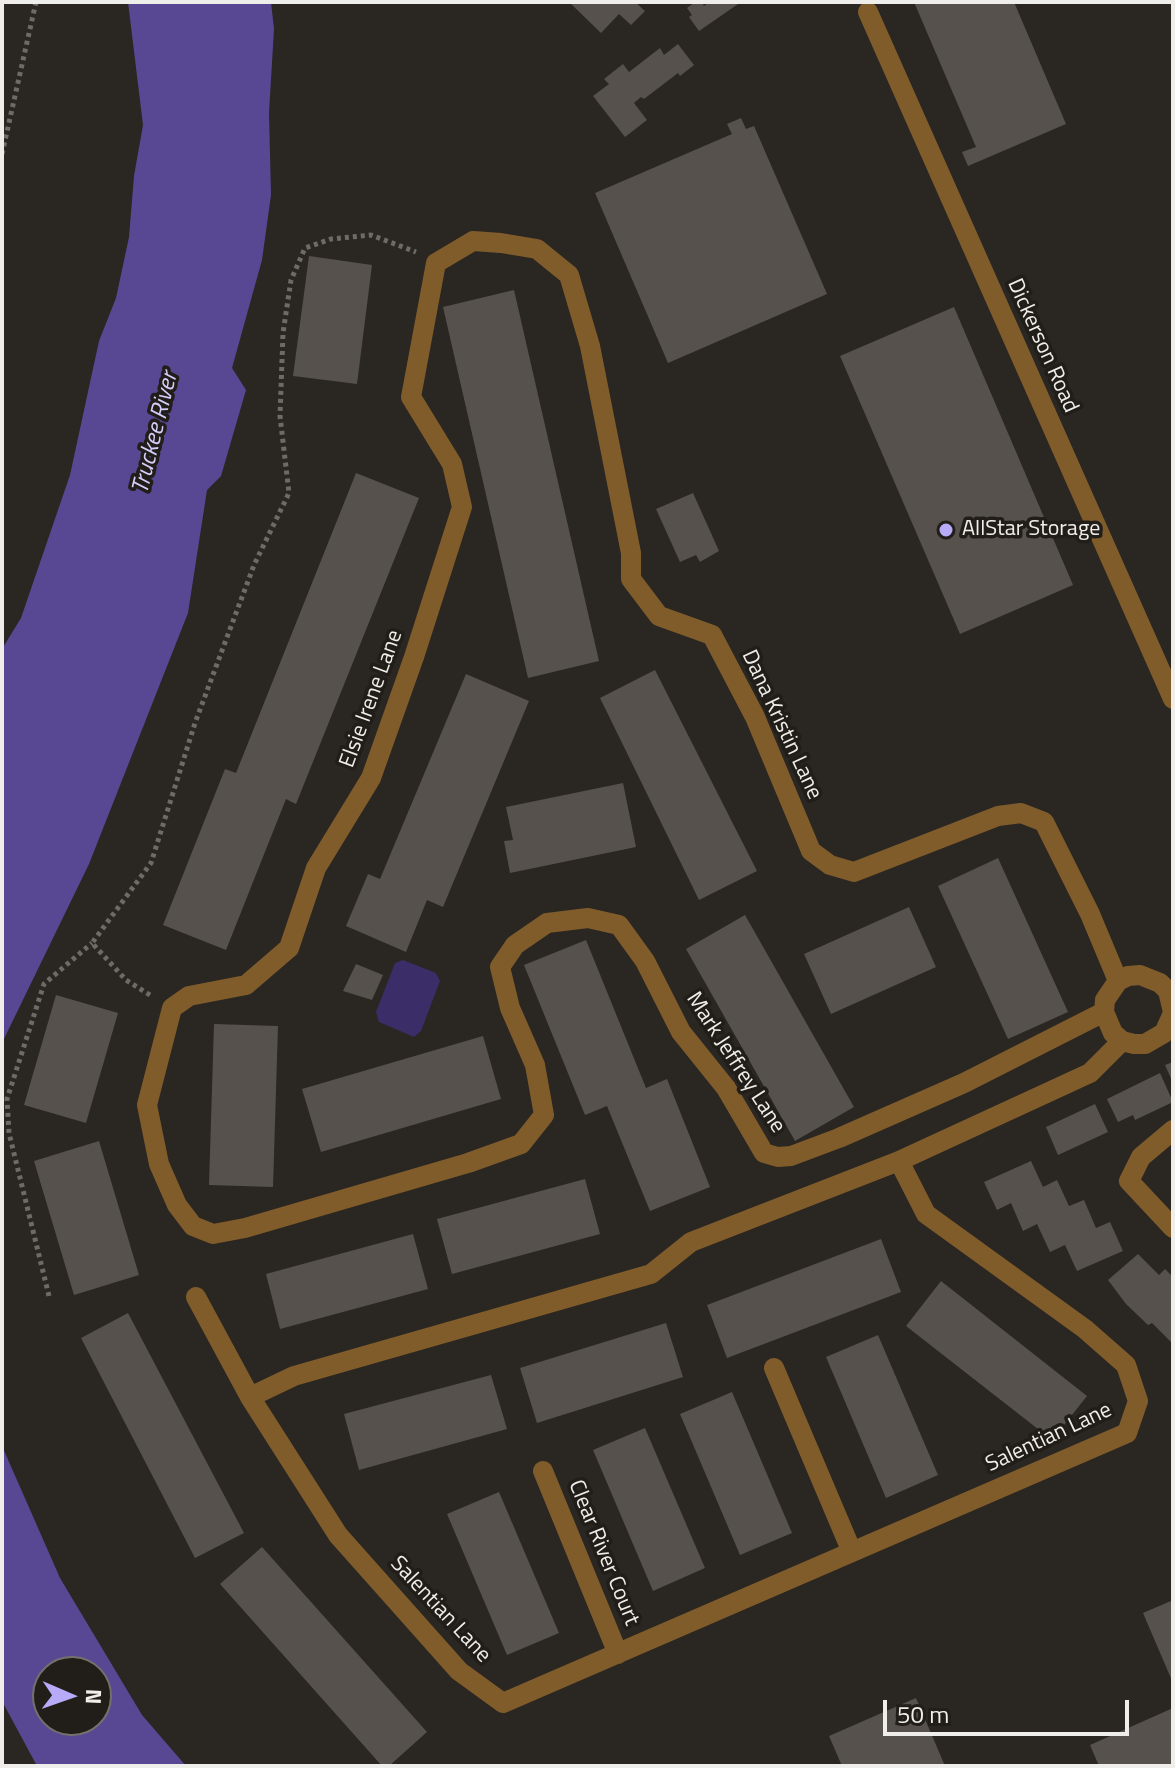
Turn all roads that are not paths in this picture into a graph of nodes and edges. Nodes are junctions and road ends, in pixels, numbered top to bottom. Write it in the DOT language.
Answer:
graph roads {
  1 [pos="866,7"];
  2 [pos="436,263"];
  3 [pos="1173,699"];
  4 [pos="1167,979"];
  5 [pos="1118,981"];
  6 [pos="1104,1012"];
  7 [pos="1173,1012"];
  8 [pos="1122,1041"];
  9 [pos="1173,1130"];
  10 [pos="899,1161"];
  11 [pos="245,1228"];
  12 [pos="1173,1228"];
  13 [pos="196,1297"];
  14 [pos="774,1368"];
  15 [pos="250,1397"];
  16 [pos="543,1471"];
  17 [pos="852,1552"];
  18 [pos="618,1654"];
  1 -- 3 [label="street, Dickerson Road"];
  2 -- 5 [label="street, Dana Kristin Lane"];
  2 -- 11 [label="street, Elsie Irene Lane"];
  4 -- 5 [label="street"];
  4 -- 7 [label="street"];
  5 -- 6 [label="street"];
  6 -- 8 [label="street"];
  6 -- 11 [label="street, Mark Jeffrey Lane"];
  7 -- 8 [label="street"];
  8 -- 10 [label="street"];
  9 -- 12 [label="street"];
  10 -- 15 [label="street"];
  10 -- 17 [label="street, Salentian Lane"];
  13 -- 15 [label="street"];
  14 -- 17 [label="street"];
  15 -- 18 [label="street, Salentian Lane"];
  16 -- 18 [label="street, Clear River Court"];
  17 -- 18 [label="street, Salentian Lane"];
}
